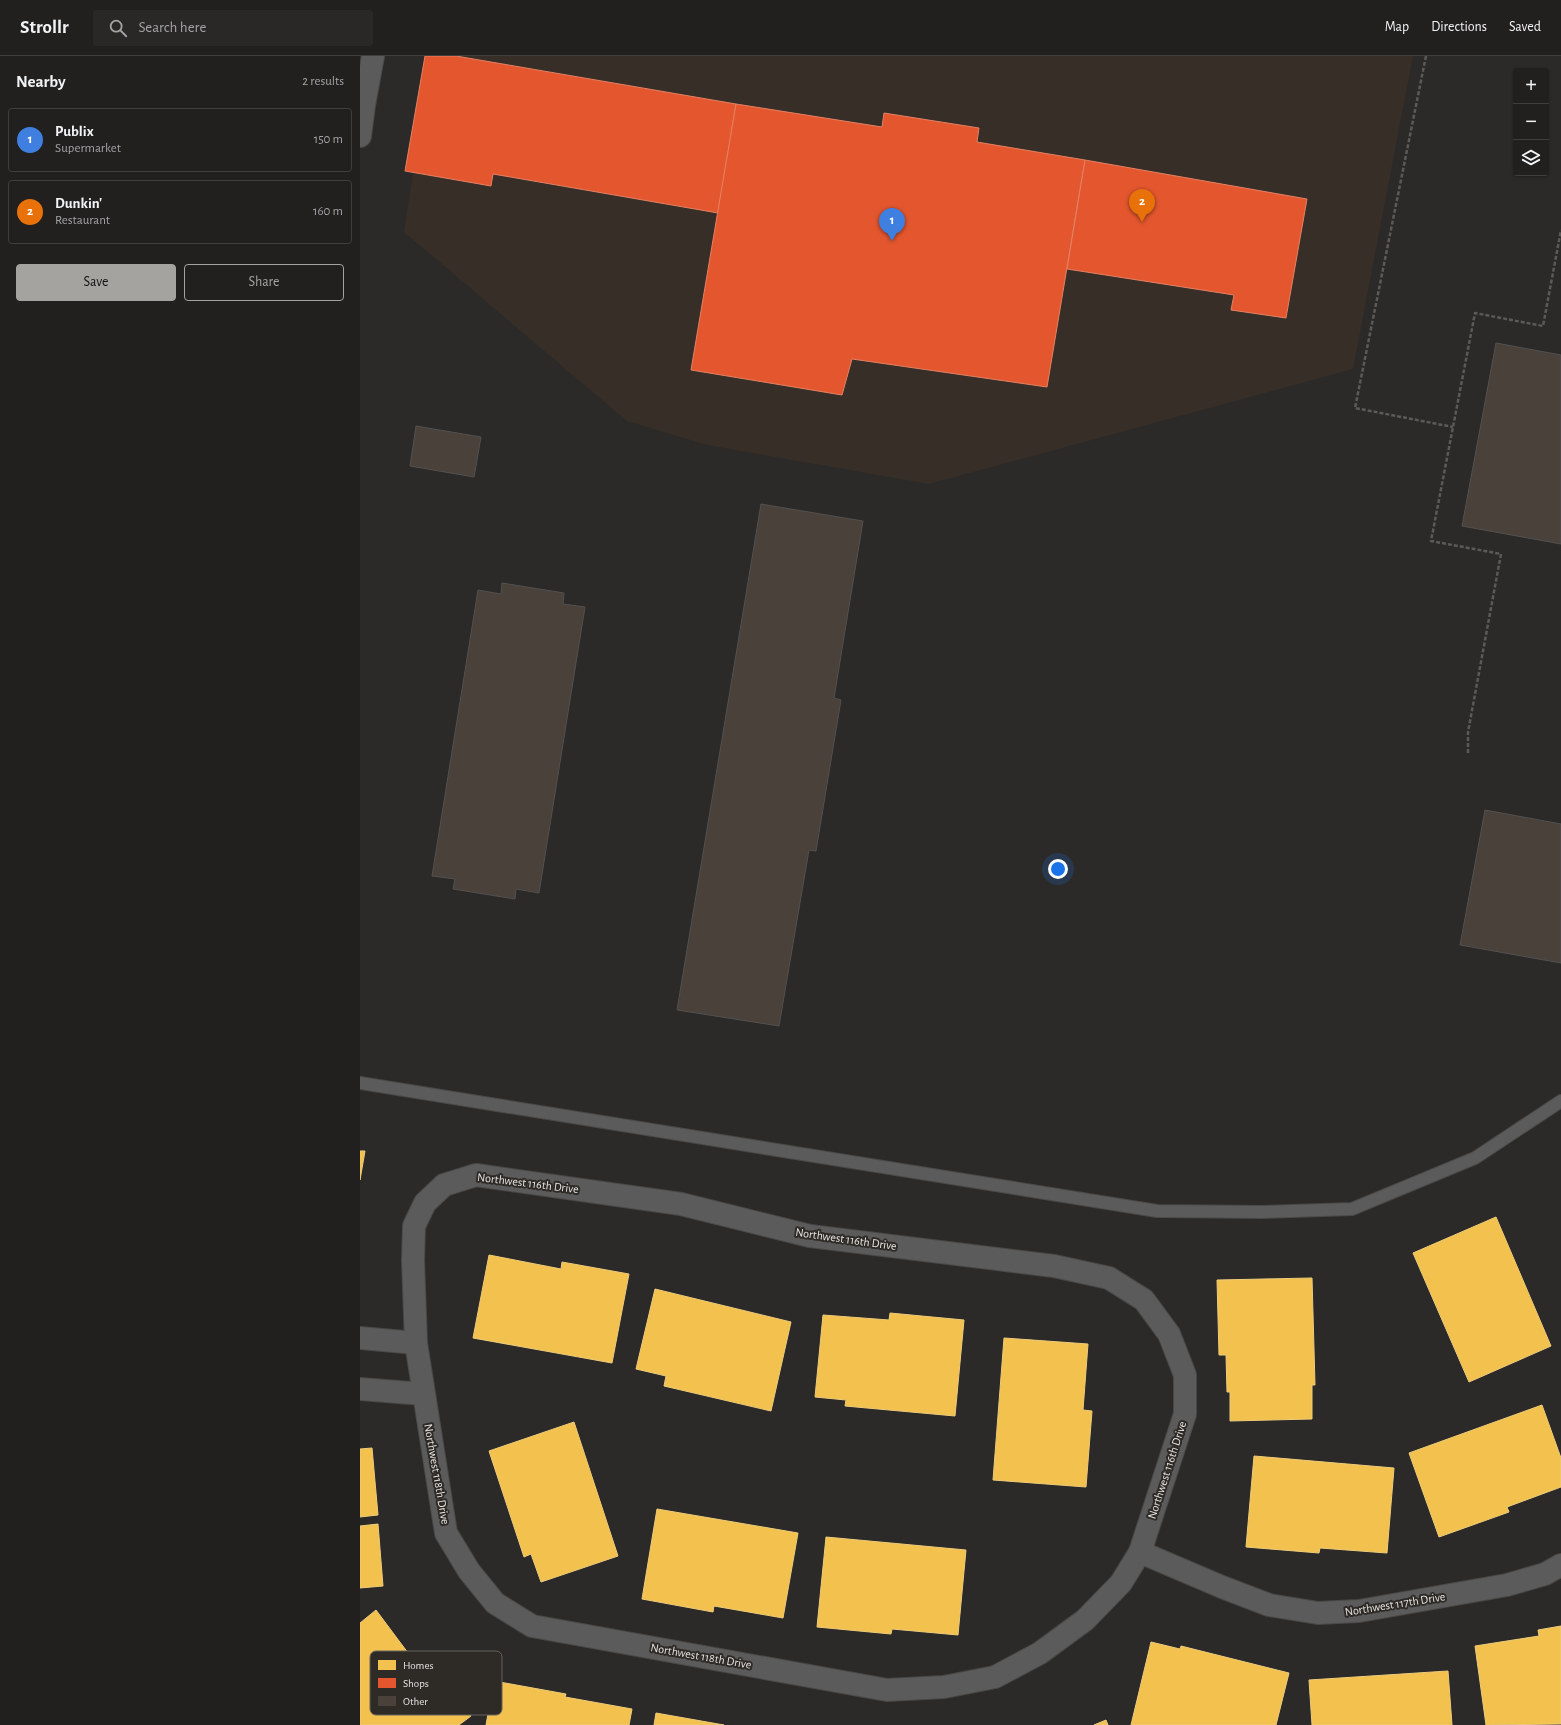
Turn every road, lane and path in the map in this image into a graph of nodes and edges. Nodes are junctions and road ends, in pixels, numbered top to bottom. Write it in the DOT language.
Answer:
graph roads {
  1 [pos="374,56"];
  2 [pos="1426,56"];
  3 [pos="360,136"];
  4 [pos="1561,230"];
  5 [pos="1452,427"];
  6 [pos="1468,753"];
  7 [pos="360,1083"];
  8 [pos="1561,1101"];
  9 [pos="360,1338"];
  10 [pos="416,1343"];
  11 [pos="360,1389"];
  12 [pos="423,1394"];
  13 [pos="1140,1552"];
  14 [pos="1561,1565"];
  1 -- 3 [label="street"];
  2 -- 5 [label="path"];
  4 -- 5 [label="path"];
  5 -- 6 [label="path"];
  7 -- 8 [label="lane"];
  9 -- 10 [label="street"];
  10 -- 12 [label="street, Northwest 118th Drive"];
  10 -- 13 [label="street, Northwest 116th Drive"];
  11 -- 12 [label="street"];
  12 -- 13 [label="street, Northwest 118th Drive"];
  13 -- 14 [label="street, Northwest 117th Drive"];
}
